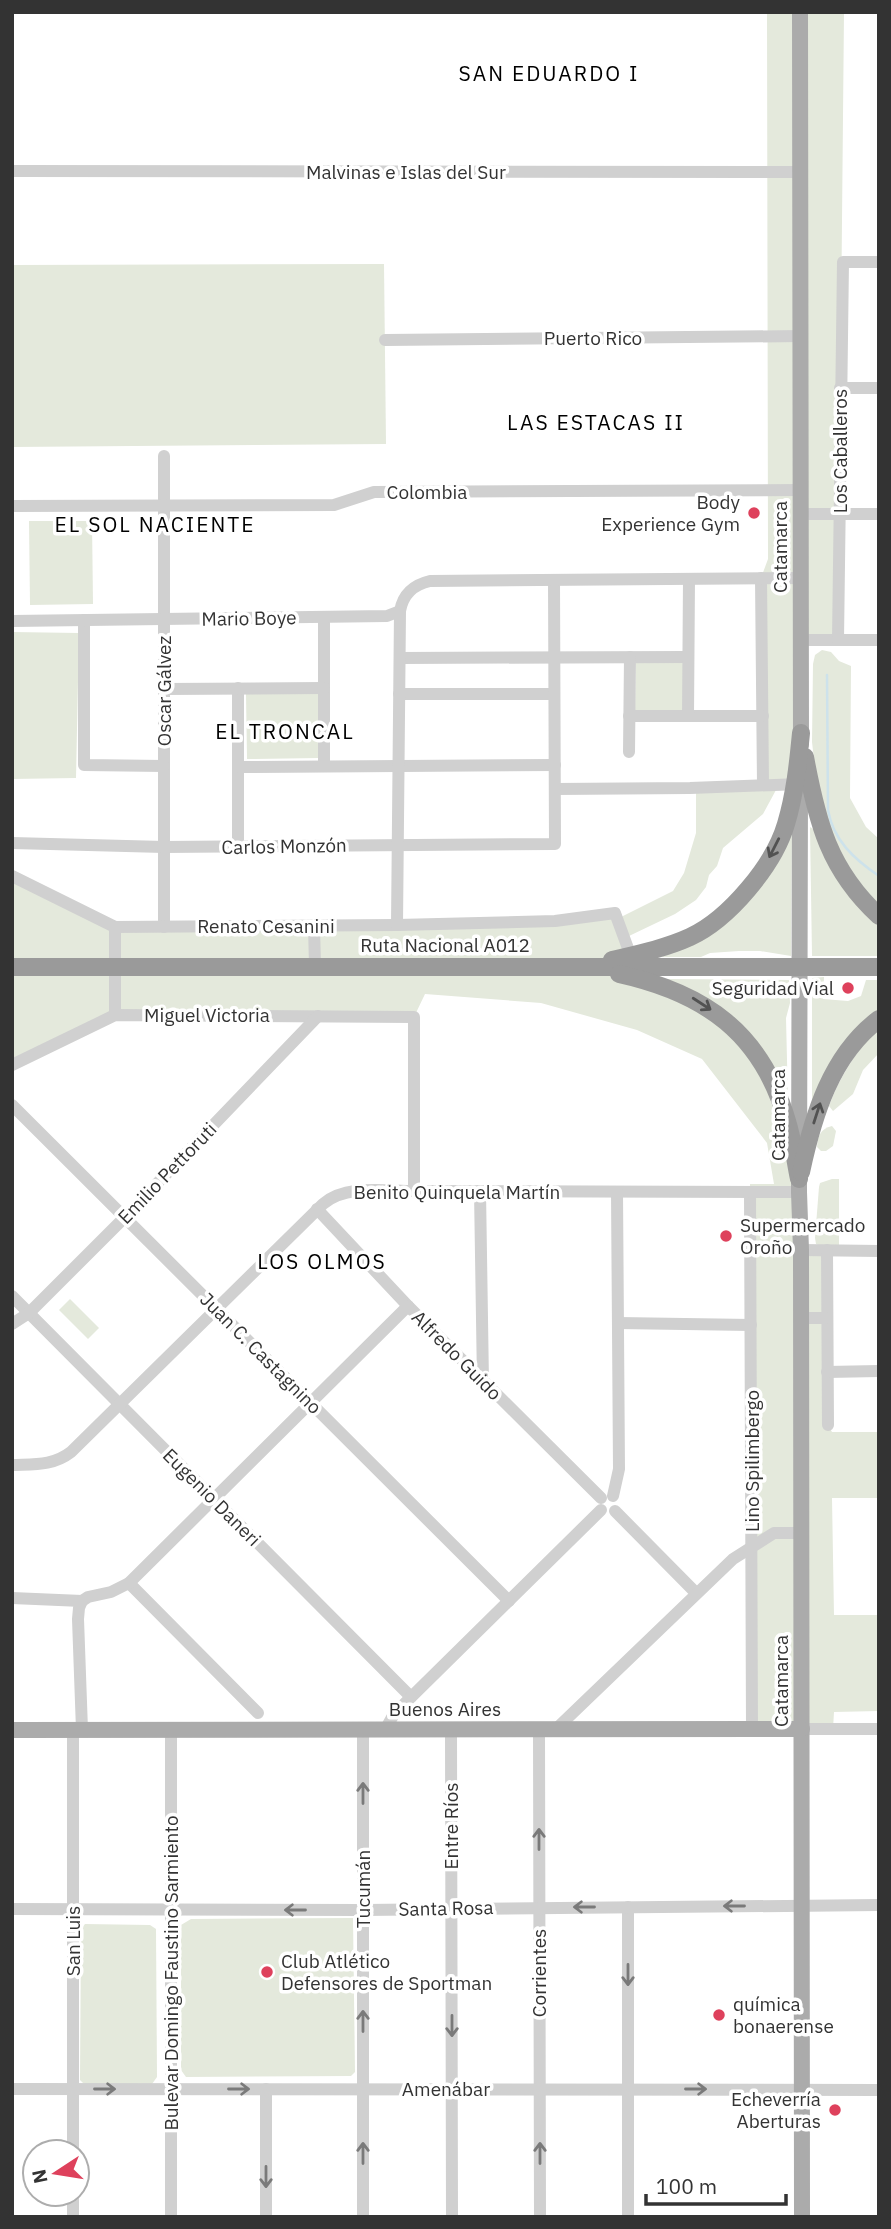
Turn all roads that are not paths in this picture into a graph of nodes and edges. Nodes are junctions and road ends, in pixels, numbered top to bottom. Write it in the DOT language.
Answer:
graph roads {
  1 [pos="800,12"];
  2 [pos="12,171"];
  3 [pos="800,172"];
  4 [pos="879,262"];
  5 [pos="802,337"];
  6 [pos="385,340"];
  7 [pos="840,388"];
  8 [pos="879,388"];
  9 [pos="164,456"];
  10 [pos="801,490"];
  11 [pos="164,505"];
  12 [pos="12,506"];
  13 [pos="801,514"];
  14 [pos="839,514"];
  15 [pos="879,514"];
  16 [pos="761,578"];
  17 [pos="801,578"];
  18 [pos="689,579"];
  19 [pos="554,580"];
  20 [pos="400,611"];
  21 [pos="324,617"];
  22 [pos="164,619"];
  23 [pos="84,620"];
  24 [pos="12,621"];
  25 [pos="800,640"];
  26 [pos="838,640"];
  27 [pos="879,640"];
  28 [pos="630,657"];
  29 [pos="688,657"];
  30 [pos="400,658"];
  31 [pos="554,658"];
  32 [pos="238,688"];
  33 [pos="324,688"];
  34 [pos="164,689"];
  35 [pos="399,694"];
  36 [pos="554,694"];
  37 [pos="629,716"];
  38 [pos="688,716"];
  39 [pos="762,716"];
  40 [pos="801,733"];
  41 [pos="629,752"];
  42 [pos="555,765"];
  43 [pos="164,766"];
  44 [pos="324,766"];
  45 [pos="399,766"];
  46 [pos="238,767"];
  47 [pos="798,784"];
  48 [pos="763,785"];
  49 [pos="555,789"];
  50 [pos="12,843"];
  51 [pos="398,845"];
  52 [pos="164,847"];
  53 [pos="238,847"];
  54 [pos="12,876"];
  55 [pos="879,916"];
  56 [pos="397,925"];
  57 [pos="314,926"];
  58 [pos="115,927"];
  59 [pos="164,927"];
  60 [pos="115,966"];
  61 [pos="315,966"];
  62 [pos="12,967"];
  63 [pos="634,967"];
  64 [pos="799,967"];
  65 [pos="879,967"];
  66 [pos="115,1015"];
  67 [pos="318,1016"];
  68 [pos="879,1019"];
  69 [pos="12,1065"];
  70 [pos="12,1105"];
  71 [pos="799,1186"];
  72 [pos="414,1191"];
  73 [pos="481,1191"];
  74 [pos="617,1192"];
  75 [pos="750,1192"];
  76 [pos="317,1209"];
  77 [pos="125,1217"];
  78 [pos="801,1250"];
  79 [pos="828,1250"];
  80 [pos="879,1251"];
  81 [pos="12,1296"];
  82 [pos="408,1306"];
  83 [pos="216,1308"];
  84 [pos="29,1312"];
  85 [pos="802,1318"];
  86 [pos="827,1318"];
  87 [pos="618,1323"];
  88 [pos="12,1324"];
  89 [pos="751,1325"];
  90 [pos="879,1371"];
  91 [pos="827,1372"];
  92 [pos="483,1381"];
  93 [pos="311,1403"];
  94 [pos="119,1404"];
  95 [pos="828,1425"];
  96 [pos="12,1465"];
  97 [pos="214,1499"];
  98 [pos="605,1501"];
  99 [pos="802,1533"];
  100 [pos="752,1545"];
  101 [pos="129,1583"];
  102 [pos="696,1593"];
  103 [pos="12,1598"];
  104 [pos="82,1601"];
  105 [pos="509,1601"];
  106 [pos="411,1697"];
  107 [pos="258,1713"];
  108 [pos="752,1729"];
  109 [pos="802,1729"];
  110 [pos="879,1729"];
  111 [pos="12,1730"];
  112 [pos="78,1730"];
  113 [pos="171,1730"];
  114 [pos="363,1730"];
  115 [pos="385,1730"];
  116 [pos="452,1730"];
  117 [pos="547,1730"];
  118 [pos="879,1905"];
  119 [pos="802,1906"];
  120 [pos="540,1907"];
  121 [pos="628,1907"];
  122 [pos="451,1908"];
  123 [pos="12,1909"];
  124 [pos="73,1909"];
  125 [pos="171,1909"];
  126 [pos="363,1910"];
  127 [pos="802,2088"];
  128 [pos="73,2089"];
  129 [pos="171,2089"];
  130 [pos="266,2089"];
  131 [pos="363,2089"];
  132 [pos="452,2089"];
  133 [pos="540,2089"];
  134 [pos="628,2089"];
  135 [pos="12,2090"];
  136 [pos="879,2090"];
  137 [pos="73,2138"];
  138 [pos="171,2217"];
  139 [pos="266,2217"];
  140 [pos="363,2217"];
  141 [pos="452,2217"];
  142 [pos="540,2217"];
  143 [pos="628,2217"];
  144 [pos="803,2217"];
  1 -- 3 [label="main road, Catamarca"];
  2 -- 3 [label="street, Malvinas e Islas del Sur"];
  3 -- 5 [label="main road, Catamarca"];
  4 -- 7 [label="street, Los Caballeros"];
  5 -- 6 [label="street, Puerto Rico"];
  5 -- 10 [label="main road, Catamarca"];
  7 -- 8 [label="street"];
  7 -- 14 [label="street, Los Caballeros"];
  9 -- 11 [label="street, Oscar Gálvez"];
  10 -- 11 [label="street, Colombia"];
  10 -- 13 [label="main road, Catamarca"];
  11 -- 12 [label="street, Colombia"];
  11 -- 22 [label="street, Oscar Gálvez"];
  13 -- 14 [label="street"];
  13 -- 17 [label="main road, Catamarca"];
  14 -- 15 [label="street"];
  14 -- 26 [label="street, Los Caballeros"];
  16 -- 17 [label="street"];
  16 -- 18 [label="street"];
  16 -- 39 [label="street"];
  17 -- 25 [label="main road, Catamarca"];
  18 -- 19 [label="street"];
  18 -- 29 [label="street"];
  19 -- 20 [label="street"];
  19 -- 31 [label="street"];
  20 -- 21 [label="street, Mario Boye"];
  20 -- 30 [label="street"];
  21 -- 22 [label="street, Mario Boye"];
  21 -- 33 [label="street"];
  22 -- 23 [label="street, Mario Boye"];
  22 -- 34 [label="street, Oscar Gálvez"];
  23 -- 24 [label="street, Mario Boye"];
  23 -- 43 [label="street"];
  25 -- 26 [label="street"];
  25 -- 40 [label="main road, Catamarca"];
  26 -- 27 [label="street"];
  28 -- 29 [label="street"];
  28 -- 31 [label="street"];
  28 -- 37 [label="street"];
  29 -- 38 [label="street"];
  30 -- 31 [label="street"];
  30 -- 35 [label="street"];
  31 -- 36 [label="street"];
  32 -- 33 [label="street"];
  32 -- 34 [label="street"];
  32 -- 46 [label="street"];
  33 -- 44 [label="street"];
  34 -- 43 [label="street, Oscar Gálvez"];
  35 -- 36 [label="street"];
  35 -- 45 [label="street"];
  36 -- 42 [label="street"];
  37 -- 38 [label="street"];
  37 -- 41 [label="street"];
  38 -- 39 [label="street"];
  39 -- 48 [label="street"];
  40 -- 47 [label="highway"];
  40 -- 55 [label="highway"];
  42 -- 45 [label="street"];
  42 -- 49 [label="street"];
  43 -- 52 [label="street, Oscar Gálvez"];
  44 -- 45 [label="street"];
  44 -- 46 [label="street"];
  45 -- 51 [label="street"];
  46 -- 53 [label="street"];
  47 -- 48 [label="street"];
  47 -- 63 [label="highway, one-way"];
  47 -- 64 [label="main road, Catamarca"];
  48 -- 49 [label="street"];
  49 -- 51 [label="street, Carlos Monzón"];
  50 -- 52 [label="street, Carlos Monzón"];
  51 -- 53 [label="street, Carlos Monzón"];
  51 -- 56 [label="street"];
  52 -- 53 [label="street, Carlos Monzón"];
  52 -- 59 [label="street, Oscar Gálvez"];
  54 -- 58 [label="street, Renato Cesanini"];
  56 -- 57 [label="street, Renato Cesanini"];
  56 -- 63 [label="street, Renato Cesanini"];
  57 -- 59 [label="street, Renato Cesanini"];
  57 -- 61 [label="street"];
  58 -- 59 [label="street, Renato Cesanini"];
  58 -- 60 [label="street"];
  60 -- 61 [label="highway, Ruta Nacional A012"];
  60 -- 62 [label="highway, Ruta Nacional A012"];
  60 -- 66 [label="street"];
  61 -- 63 [label="highway, Ruta Nacional A012"];
  63 -- 64 [label="highway"];
  63 -- 71 [label="highway, one-way"];
  64 -- 65 [label="highway"];
  64 -- 71 [label="main road, Catamarca"];
  66 -- 67 [label="street, Miguel Victoria"];
  66 -- 69 [label="street, Miguel Victoria"];
  67 -- 72 [label="street, Miguel Victoria"];
  67 -- 77 [label="street, Emilio Pettoruti"];
  71 -- 68 [label="highway, one-way"];
  70 -- 77 [label="street, Juan C. Castagnino"];
  71 -- 75 [label="street, Benito Quinquela Martín"];
  71 -- 78 [label="main road, Catamarca"];
  72 -- 73 [label="street, Benito Quinquela Martín"];
  72 -- 76 [label="street, Benito Quinquela Martín"];
  73 -- 74 [label="street, Benito Quinquela Martín"];
  73 -- 92 [label="street"];
  74 -- 75 [label="street, Benito Quinquela Martín"];
  74 -- 87 [label="street"];
  75 -- 89 [label="street, Lino Spilimbergo"];
  76 -- 82 [label="street, Alfredo Guido"];
  76 -- 83 [label="street, Benito Quinquela Martín"];
  77 -- 83 [label="street, Juan C. Castagnino"];
  77 -- 84 [label="street, Emilio Pettoruti"];
  78 -- 79 [label="street"];
  78 -- 85 [label="main road, Catamarca"];
  79 -- 80 [label="street"];
  79 -- 86 [label="street"];
  81 -- 84 [label="street, Eugenio Daneri"];
  82 -- 92 [label="street, Alfredo Guido"];
  82 -- 93 [label="street"];
  83 -- 93 [label="street, Juan C. Castagnino"];
  83 -- 94 [label="street, Benito Quinquela Martín"];
  84 -- 88 [label="street, Emilio Pettoruti"];
  84 -- 94 [label="street, Eugenio Daneri"];
  85 -- 86 [label="street"];
  85 -- 99 [label="main road, Catamarca"];
  86 -- 91 [label="street"];
  87 -- 89 [label="street"];
  87 -- 98 [label="street"];
  89 -- 100 [label="street, Lino Spilimbergo"];
  90 -- 91 [label="street"];
  91 -- 95 [label="street"];
  92 -- 98 [label="street, Alfredo Guido"];
  93 -- 97 [label="street"];
  93 -- 105 [label="street, Juan C. Castagnino"];
  94 -- 96 [label="street, Benito Quinquela Martín"];
  94 -- 97 [label="street, Eugenio Daneri"];
  97 -- 101 [label="street"];
  97 -- 106 [label="street, Eugenio Daneri"];
  98 -- 102 [label="street"];
  98 -- 105 [label="street"];
  99 -- 100 [label="street"];
  99 -- 109 [label="main road, Catamarca"];
  100 -- 102 [label="street"];
  100 -- 108 [label="street, Lino Spilimbergo"];
  101 -- 104 [label="street"];
  101 -- 107 [label="street"];
  102 -- 117 [label="street"];
  103 -- 104 [label="street"];
  104 -- 112 [label="street, San Luis"];
  105 -- 106 [label="street"];
  106 -- 115 [label="street"];
  108 -- 109 [label="main road, Buenos Aires"];
  108 -- 117 [label="main road, Buenos Aires"];
  109 -- 110 [label="street, Buenos Aires"];
  109 -- 119 [label="main road, Catamarca"];
  111 -- 112 [label="main road, Buenos Aires"];
  112 -- 113 [label="main road, Buenos Aires"];
  112 -- 124 [label="street, San Luis"];
  113 -- 114 [label="main road, Buenos Aires"];
  113 -- 125 [label="street, Bulevar Domingo Faustino Sarmiento"];
  114 -- 115 [label="main road, Buenos Aires"];
  126 -- 114 [label="street, Tucumán, one-way"];
  115 -- 116 [label="main road, Buenos Aires"];
  116 -- 117 [label="main road, Buenos Aires"];
  116 -- 122 [label="street, Entre Ríos"];
  120 -- 117 [label="street, Corrientes, one-way"];
  118 -- 119 [label="street, Santa Rosa"];
  119 -- 121 [label="street, Santa Rosa, one-way"];
  119 -- 127 [label="main road, Catamarca"];
  121 -- 120 [label="street, Santa Rosa, one-way"];
  120 -- 122 [label="street, Santa Rosa"];
  120 -- 133 [label="street, Corrientes"];
  121 -- 134 [label="street, one-way"];
  122 -- 126 [label="street, Santa Rosa"];
  122 -- 132 [label="street, Entre Ríos, one-way"];
  123 -- 124 [label="street, Santa Rosa"];
  124 -- 125 [label="street, Santa Rosa"];
  124 -- 128 [label="street, San Luis"];
  126 -- 125 [label="street, Santa Rosa, one-way"];
  125 -- 129 [label="street, Bulevar Domingo Faustino Sarmiento"];
  131 -- 126 [label="street, Tucumán, one-way"];
  134 -- 127 [label="street, Amenábar, one-way"];
  127 -- 136 [label="street, Amenábar"];
  127 -- 144 [label="main road, Catamarca"];
  128 -- 129 [label="street, Amenábar, one-way"];
  128 -- 135 [label="street, Amenábar"];
  128 -- 137 [label="street, San Luis"];
  129 -- 130 [label="street, Amenábar, one-way"];
  129 -- 138 [label="street, Bulevar Domingo Faustino Sarmiento"];
  130 -- 131 [label="street, Amenábar"];
  130 -- 139 [label="street, one-way"];
  131 -- 132 [label="street, Amenábar"];
  140 -- 131 [label="street, Tucumán, one-way"];
  132 -- 133 [label="street, Amenábar"];
  132 -- 141 [label="street, Entre Ríos"];
  133 -- 134 [label="street, Amenábar"];
  142 -- 133 [label="street, Corrientes, one-way"];
  134 -- 143 [label="street"];
}
